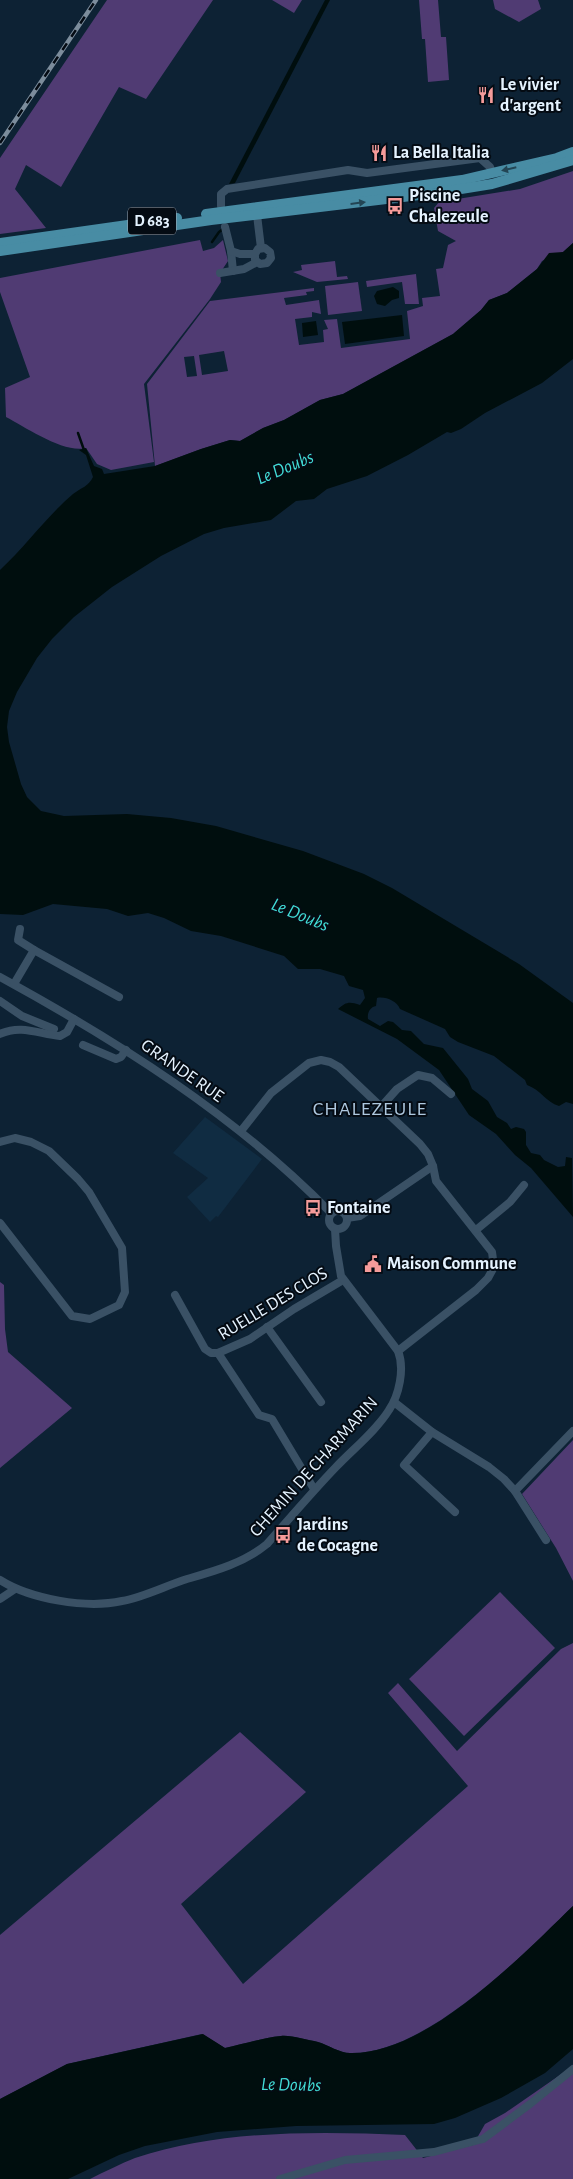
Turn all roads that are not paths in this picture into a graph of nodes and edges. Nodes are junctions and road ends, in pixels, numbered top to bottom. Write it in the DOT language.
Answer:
graph roads {
  1 [pos="573,152"];
  2 [pos="573,160"];
  3 [pos="492,173"];
  4 [pos="426,194"];
  5 [pos="304,201"];
  6 [pos="221,206"];
  7 [pos="257,215"];
  8 [pos="225,227"];
  9 [pos="0,243"];
  10 [pos="262,248"];
  11 [pos="0,251"];
  12 [pos="231,251"];
  13 [pos="254,254"];
  14 [pos="258,262"];
  15 [pos="234,271"];
  16 [pos="220,273"];
  17 [pos="20,929"];
  18 [pos="34,950"];
  19 [pos="0,977"];
  20 [pos="14,984"];
  21 [pos="119,997"];
  22 [pos="0,1000"];
  23 [pos="74,1019"];
  24 [pos="54,1029"];
  25 [pos="0,1034"];
  26 [pos="83,1046"];
  27 [pos="126,1050"];
  28 [pos="450,1094"];
  29 [pos="382,1107"];
  30 [pos="241,1132"];
  31 [pos="0,1142"];
  32 [pos="433,1166"];
  33 [pos="524,1185"];
  34 [pos="331,1213"];
  35 [pos="347,1218"];
  36 [pos="0,1223"];
  37 [pos="335,1228"];
  38 [pos="476,1230"];
  39 [pos="343,1280"];
  40 [pos="175,1295"];
  41 [pos="267,1327"];
  42 [pos="398,1351"];
  43 [pos="218,1354"];
  44 [pos="321,1402"];
  45 [pos="394,1402"];
  46 [pos="573,1431"];
  47 [pos="432,1432"];
  48 [pos="314,1489"];
  49 [pos="515,1491"];
  50 [pos="456,1512"];
  51 [pos="546,1540"];
  52 [pos="0,1580"];
  53 [pos="15,1589"];
  54 [pos="0,1599"];
  55 [pos="573,2069"];
  56 [pos="280,2179"];
  1 -- 3 [label="main road, D 683, one-way"];
  2 -- 4 [label="main road, D 683"];
  3 -- 4 [label="main road"];
  3 -- 5 [label="main road, D 683"];
  3 -- 6 [label="street"];
  7 -- 4 [label="main road, D 683, one-way"];
  5 -- 7 [label="main road"];
  5 -- 9 [label="main road, D 683"];
  7 -- 10 [label="street"];
  7 -- 11 [label="main road, D 683"];
  8 -- 12 [label="street"];
  10 -- 13 [label="street"];
  10 -- 14 [label="street"];
  12 -- 13 [label="street"];
  12 -- 15 [label="street"];
  13 -- 14 [label="street"];
  14 -- 15 [label="street"];
  15 -- 16 [label="street"];
  17 -- 18 [label="street"];
  18 -- 20 [label="street"];
  18 -- 21 [label="street"];
  19 -- 20 [label="street, GRANDE RUE"];
  20 -- 23 [label="street, GRANDE RUE"];
  22 -- 24 [label="street"];
  23 -- 25 [label="street"];
  23 -- 27 [label="street, GRANDE RUE"];
  26 -- 27 [label="street"];
  27 -- 30 [label="street, GRANDE RUE"];
  28 -- 29 [label="street"];
  29 -- 30 [label="street"];
  29 -- 32 [label="street"];
  30 -- 34 [label="street, GRANDE RUE"];
  31 -- 36 [label="street"];
  32 -- 35 [label="street"];
  32 -- 38 [label="street"];
  33 -- 38 [label="street"];
  34 -- 35 [label="street"];
  34 -- 37 [label="street"];
  35 -- 37 [label="street"];
  37 -- 39 [label="street"];
  38 -- 42 [label="street"];
  39 -- 41 [label="street, RUELLE DES CLOS"];
  39 -- 42 [label="street"];
  40 -- 43 [label="street"];
  41 -- 43 [label="street, RUELLE DES CLOS"];
  41 -- 44 [label="street"];
  42 -- 45 [label="street"];
  43 -- 48 [label="street"];
  45 -- 47 [label="street"];
  45 -- 48 [label="street, CHEMIN DE CHARMARIN"];
  46 -- 49 [label="street"];
  47 -- 49 [label="street"];
  47 -- 50 [label="street"];
  48 -- 53 [label="street, CHEMIN DE CHARMARIN"];
  49 -- 51 [label="street"];
  52 -- 53 [label="street, CHEMIN DE CHARMARIN"];
  53 -- 54 [label="street"];
  55 -- 56 [label="street"];
}
